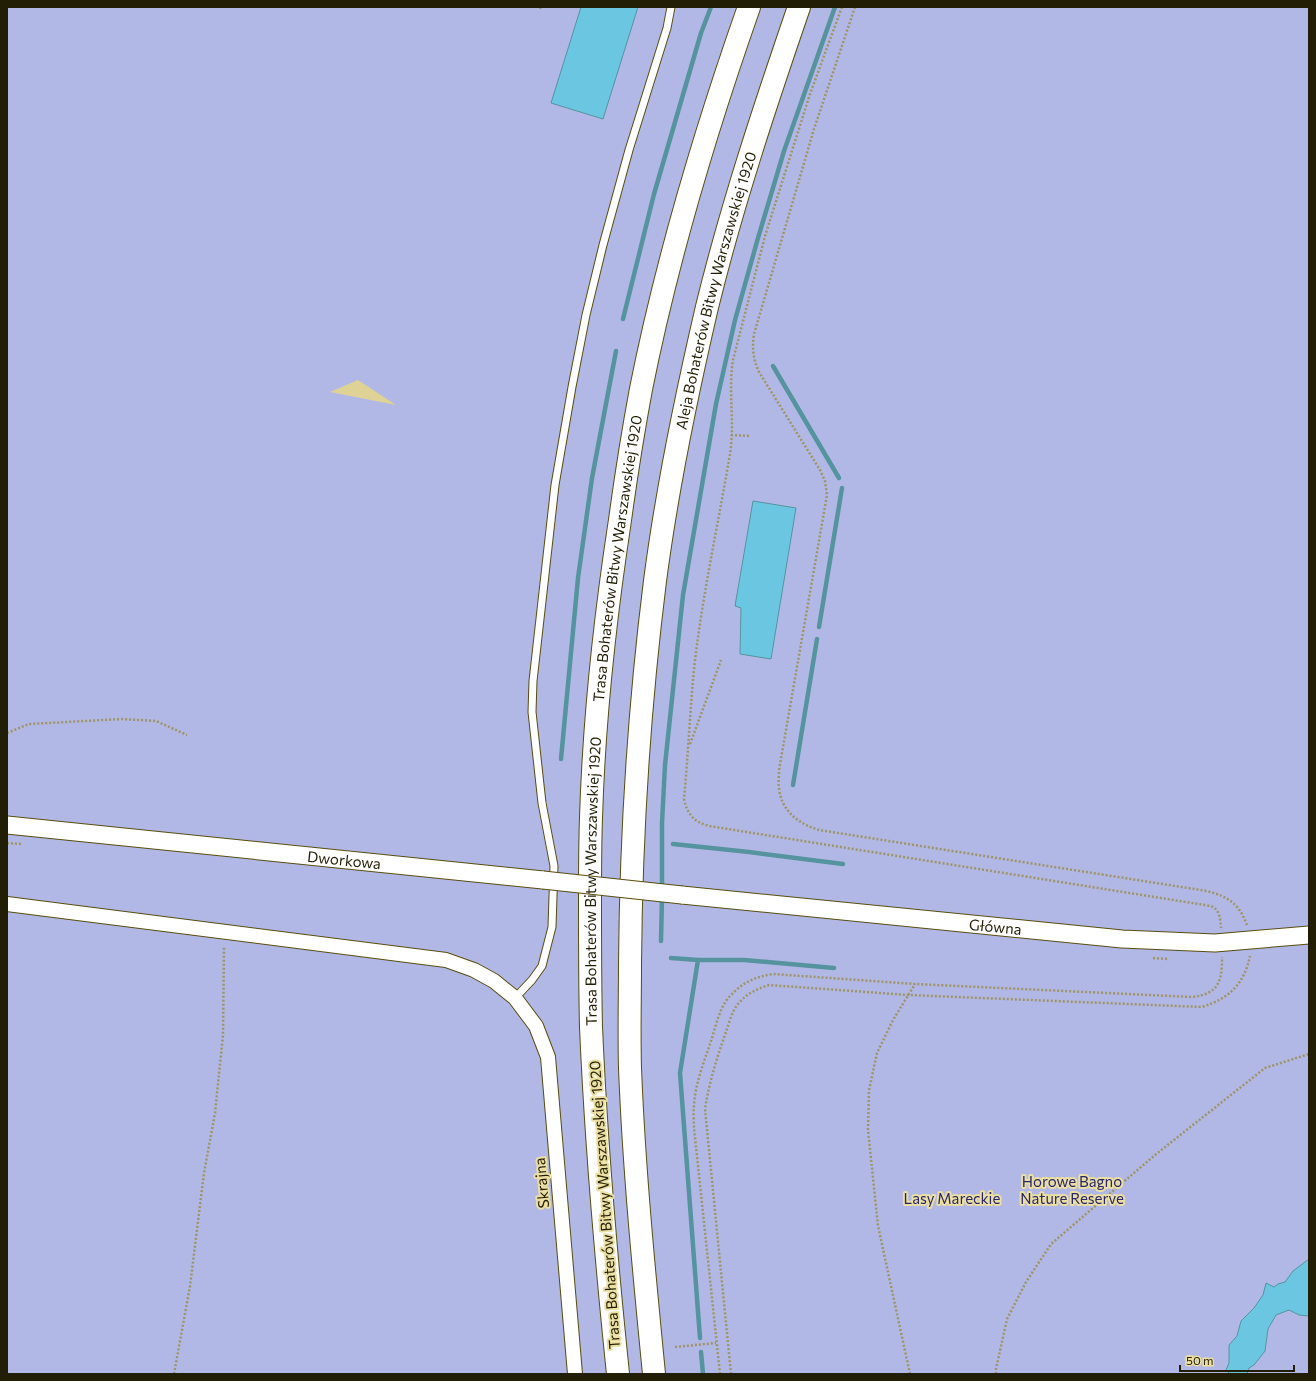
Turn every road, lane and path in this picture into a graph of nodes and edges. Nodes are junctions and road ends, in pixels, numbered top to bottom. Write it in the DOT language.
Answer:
graph roads {
  1 [pos="671,7"];
  2 [pos="749,7"];
  3 [pos="799,7"];
  4 [pos="842,7"];
  5 [pos="855,7"];
  6 [pos="731,435"];
  7 [pos="751,436"];
  8 [pos="721,660"];
  9 [pos="7,733"];
  10 [pos="187,735"];
  11 [pos="689,748"];
  12 [pos="7,826"];
  13 [pos="682,895"];
  14 [pos="7,904"];
  15 [pos="1309,935"];
  16 [pos="1249,940"];
  17 [pos="1221,943"];
  18 [pos="224,947"];
  19 [pos="914,984"];
  20 [pos="908,995"];
  21 [pos="515,998"];
  22 [pos="1309,1054"];
  23 [pos="716,1343"];
  24 [pos="675,1347"];
  25 [pos="174,1374"];
  26 [pos="575,1374"];
  27 [pos="618,1374"];
  28 [pos="654,1374"];
  29 [pos="720,1374"];
  30 [pos="731,1374"];
  31 [pos="910,1374"];
  32 [pos="996,1374"];
  1 -- 21 [label="lane"];
  2 -- 27 [label="highway, Trasa Bohaterów Bitwy Warszawskiej 1920"];
  3 -- 28 [label="highway, Aleja Bohaterów Bitwy Warszawskiej 1920"];
  4 -- 6 [label="path"];
  5 -- 16 [label="path"];
  6 -- 7 [label="path"];
  6 -- 11 [label="path"];
  8 -- 11 [label="path"];
  9 -- 10 [label="path"];
  11 -- 17 [label="path"];
  12 -- 13 [label="street, Dworkowa, bridge"];
  13 -- 17 [label="street, Główna"];
  14 -- 21 [label="street"];
  15 -- 16 [label="street, Główna"];
  16 -- 17 [label="street, Główna"];
  16 -- 20 [label="path"];
  17 -- 19 [label="path"];
  18 -- 25 [label="path"];
  19 -- 20 [label="path"];
  19 -- 23 [label="path"];
  20 -- 30 [label="path"];
  20 -- 31 [label="path"];
  21 -- 26 [label="street, Skrajna"];
  22 -- 32 [label="path"];
  23 -- 24 [label="path"];
  23 -- 29 [label="path"];
}
